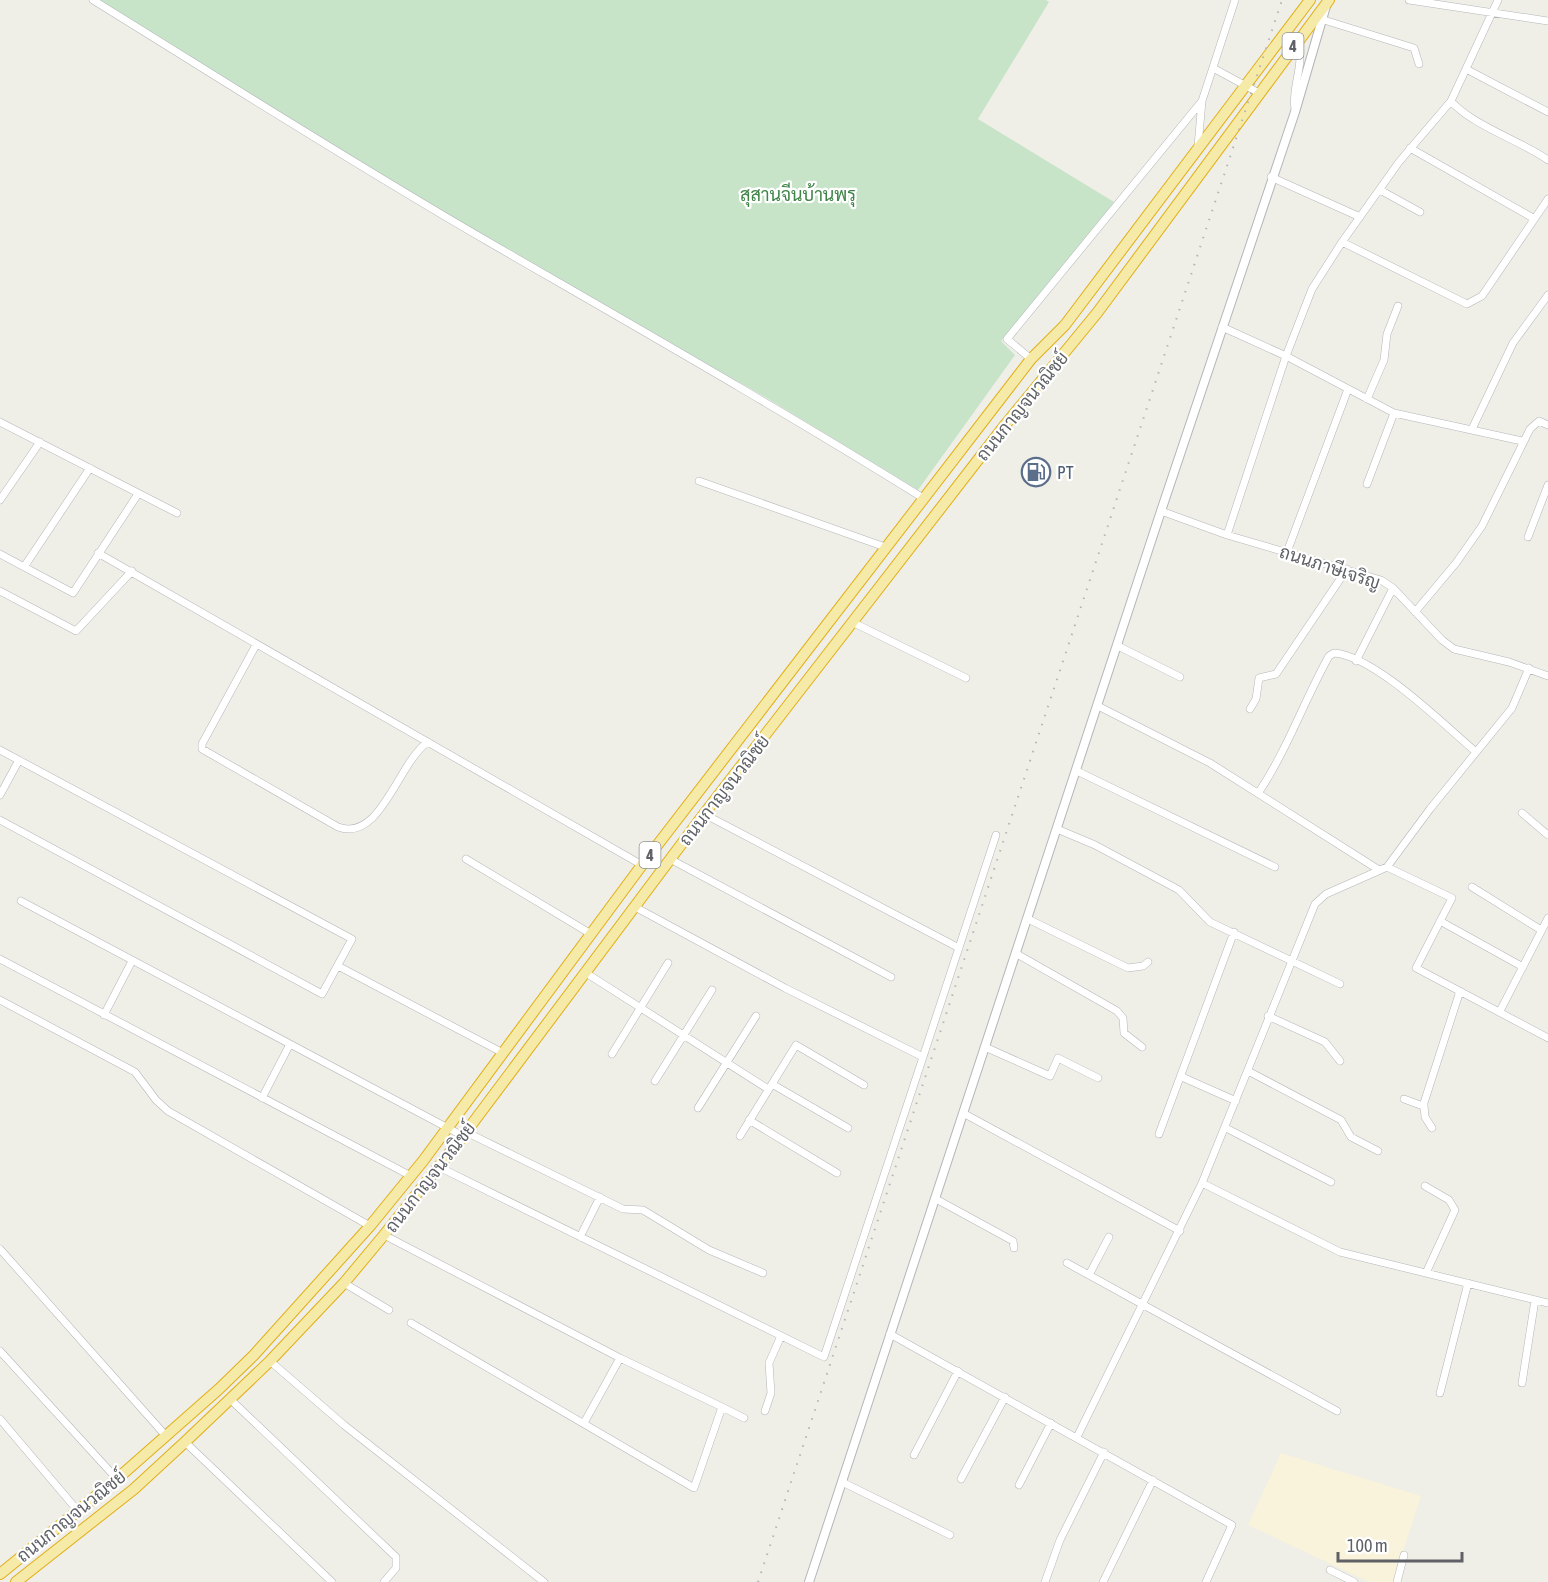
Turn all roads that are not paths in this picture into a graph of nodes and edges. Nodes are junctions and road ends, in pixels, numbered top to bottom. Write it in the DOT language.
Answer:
graph roads {
  1 [pos="93,0"];
  2 [pos="1234,0"];
  3 [pos="1310,0"];
  4 [pos="1409,0"];
  5 [pos="1498,0"];
  6 [pos="1328,2"];
  7 [pos="1492,14"];
  8 [pos="1324,20"];
  9 [pos="1548,21"];
  10 [pos="1297,41"];
  11 [pos="1419,64"];
  12 [pos="1213,68"];
  13 [pos="1466,69"];
  14 [pos="1246,86"];
  15 [pos="1259,93"];
  16 [pos="1202,101"];
  17 [pos="1451,101"];
  18 [pos="1295,112"];
  19 [pos="1548,112"];
  20 [pos="1410,148"];
  21 [pos="1197,150"];
  22 [pos="1548,159"];
  23 [pos="1271,177"];
  24 [pos="1380,190"];
  25 [pos="1548,199"];
  26 [pos="1420,212"];
  27 [pos="1360,217"];
  28 [pos="1533,218"];
  29 [pos="1342,242"];
  30 [pos="1548,295"];
  31 [pos="1082,302"];
  32 [pos="1398,306"];
  33 [pos="1097,313"];
  34 [pos="1222,327"];
  35 [pos="1286,356"];
  36 [pos="1031,359"];
  37 [pos="1348,389"];
  38 [pos="1366,399"];
  39 [pos="1394,413"];
  40 [pos="0,422"];
  41 [pos="1548,425"];
  42 [pos="1472,429"];
  43 [pos="1522,441"];
  44 [pos="40,442"];
  45 [pos="90,468"];
  46 [pos="699,482"];
  47 [pos="1367,484"];
  48 [pos="1548,484"];
  49 [pos="138,494"];
  50 [pos="923,498"];
  51 [pos="0,500"];
  52 [pos="1161,511"];
  53 [pos="177,513"];
  54 [pos="1227,535"];
  55 [pos="1528,537"];
  56 [pos="885,547"];
  57 [pos="1287,552"];
  58 [pos="98,553"];
  59 [pos="0,554"];
  60 [pos="24,567"];
  61 [pos="1347,569"];
  62 [pos="132,572"];
  63 [pos="1393,588"];
  64 [pos="0,591"];
  65 [pos="1415,612"];
  66 [pos="854,623"];
  67 [pos="256,645"];
  68 [pos="1118,646"];
  69 [pos="1356,661"];
  70 [pos="1529,668"];
  71 [pos="1548,676"];
  72 [pos="1180,677"];
  73 [pos="966,678"];
  74 [pos="1098,706"];
  75 [pos="1250,709"];
  76 [pos="428,742"];
  77 [pos="0,750"];
  78 [pos="1476,752"];
  79 [pos="19,760"];
  80 [pos="1077,771"];
  81 [pos="1259,792"];
  82 [pos="0,795"];
  83 [pos="1522,813"];
  84 [pos="704,814"];
  85 [pos="0,820"];
  86 [pos="1057,829"];
  87 [pos="996,835"];
  88 [pos="1548,835"];
  89 [pos="466,859"];
  90 [pos="670,860"];
  91 [pos="642,865"];
  92 [pos="1275,867"];
  93 [pos="1387,867"];
  94 [pos="1379,870"];
  95 [pos="1472,887"];
  96 [pos="21,901"];
  97 [pos="635,907"];
  98 [pos="1548,918"];
  99 [pos="1028,919"];
  100 [pos="1440,921"];
  101 [pos="1541,930"];
  102 [pos="1234,932"];
  103 [pos="591,934"];
  104 [pos="958,948"];
  105 [pos="1017,954"];
  106 [pos="0,959"];
  107 [pos="1291,960"];
  108 [pos="132,961"];
  109 [pos="1148,962"];
  110 [pos="668,963"];
  111 [pos="338,966"];
  112 [pos="1523,967"];
  113 [pos="586,972"];
  114 [pos="891,977"];
  115 [pos="1340,984"];
  116 [pos="712,990"];
  117 [pos="1460,992"];
  118 [pos="0,1000"];
  119 [pos="640,1007"];
  120 [pos="1500,1011"];
  121 [pos="104,1015"];
  122 [pos="756,1016"];
  123 [pos="1269,1016"];
  124 [pos="684,1035"];
  125 [pos="1548,1038"];
  126 [pos="290,1044"];
  127 [pos="985,1047"];
  128 [pos="1142,1047"];
  129 [pos="502,1053"];
  130 [pos="612,1054"];
  131 [pos="923,1057"];
  132 [pos="1341,1061"];
  133 [pos="727,1063"];
  134 [pos="1248,1071"];
  135 [pos="1182,1077"];
  136 [pos="1098,1078"];
  137 [pos="655,1081"];
  138 [pos="864,1085"];
  139 [pos="770,1087"];
  140 [pos="262,1098"];
  141 [pos="1404,1099"];
  142 [pos="1236,1101"];
  143 [pos="1424,1105"];
  144 [pos="698,1108"];
  145 [pos="963,1113"];
  146 [pos="749,1120"];
  147 [pos="447,1128"];
  148 [pos="848,1128"];
  149 [pos="1226,1128"];
  150 [pos="1432,1128"];
  151 [pos="464,1134"];
  152 [pos="1160,1134"];
  153 [pos="740,1136"];
  154 [pos="1378,1151"];
  155 [pos="439,1167"];
  156 [pos="837,1173"];
  157 [pos="411,1176"];
  158 [pos="1331,1182"];
  159 [pos="1202,1184"];
  160 [pos="1425,1186"];
  161 [pos="600,1197"];
  162 [pos="936,1199"];
  163 [pos="369,1226"];
  164 [pos="1180,1231"];
  165 [pos="384,1234"];
  166 [pos="580,1237"];
  167 [pos="1109,1237"];
  168 [pos="1014,1248"];
  169 [pos="0,1249"];
  170 [pos="1067,1263"];
  171 [pos="763,1273"];
  172 [pos="1425,1273"];
  173 [pos="1089,1275"];
  174 [pos="344,1283"];
  175 [pos="1468,1283"];
  176 [pos="1535,1300"];
  177 [pos="1548,1303"];
  178 [pos="1144,1304"];
  179 [pos="389,1310"];
  180 [pos="411,1323"];
  181 [pos="890,1334"];
  182 [pos="781,1336"];
  183 [pos="0,1351"];
  184 [pos="620,1358"];
  185 [pos="270,1361"];
  186 [pos="958,1371"];
  187 [pos="1522,1383"];
  188 [pos="1440,1393"];
  189 [pos="1005,1397"];
  190 [pos="230,1399"];
  191 [pos="723,1407"];
  192 [pos="765,1411"];
  193 [pos="1337,1411"];
  194 [pos="744,1418"];
  195 [pos="0,1419"];
  196 [pos="584,1423"];
  197 [pos="1051,1423"];
  198 [pos="166,1436"];
  199 [pos="1077,1437"];
  200 [pos="185,1442"];
  201 [pos="1104,1452"];
  202 [pos="914,1455"];
  203 [pos="117,1479"];
  204 [pos="961,1479"];
  205 [pos="1153,1480"];
  206 [pos="842,1482"];
  207 [pos="1019,1485"];
  208 [pos="78,1511"];
  209 [pos="950,1535"];
  210 [pos="30,1550"];
  211 [pos="1404,1556"];
  212 [pos="40,1562"];
  213 [pos="1330,1570"];
  214 [pos="0,1574"];
  215 [pos="16,1582"];
  216 [pos="332,1582"];
  217 [pos="384,1582"];
  218 [pos="544,1582"];
  219 [pos="810,1582"];
  220 [pos="1045,1582"];
  221 [pos="1103,1582"];
  222 [pos="1206,1582"];
  223 [pos="1354,1582"];
  224 [pos="1397,1582"];
  1 -- 50 [label="street"];
  2 -- 12 [label="street"];
  3 -- 14 [label="highway, ถนนกาญจนวณิชย์ / 4"];
  4 -- 7 [label="street"];
  5 -- 7 [label="street"];
  6 -- 8 [label="street"];
  6 -- 10 [label="highway, ถนนกาญจนวณิชย์ / 4"];
  7 -- 9 [label="street"];
  7 -- 13 [label="street"];
  8 -- 11 [label="street"];
  8 -- 18 [label="street"];
  10 -- 15 [label="highway, ถนนกาญจนวณิชย์ / 4"];
  10 -- 18 [label="street"];
  12 -- 14 [label="street"];
  12 -- 16 [label="street"];
  13 -- 17 [label="street"];
  13 -- 19 [label="street"];
  14 -- 15 [label="street"];
  14 -- 21 [label="highway, ถนนกาญจนวณิชย์ / 4"];
  15 -- 33 [label="highway, ถนนกาญจนวณิชย์ / 4"];
  16 -- 21 [label="street"];
  16 -- 36 [label="street"];
  17 -- 20 [label="street"];
  17 -- 22 [label="street"];
  18 -- 23 [label="street"];
  20 -- 24 [label="street"];
  20 -- 28 [label="street"];
  21 -- 31 [label="highway, ถนนกาญจนวณิชย์ / 4"];
  23 -- 27 [label="street"];
  23 -- 34 [label="street"];
  24 -- 26 [label="street"];
  24 -- 27 [label="street"];
  25 -- 28 [label="street"];
  27 -- 29 [label="street"];
  28 -- 29 [label="street"];
  29 -- 35 [label="street"];
  30 -- 42 [label="street"];
  31 -- 33 [label="highway"];
  31 -- 36 [label="highway, ถนนกาญจนวณิชย์ / 4"];
  32 -- 38 [label="street"];
  33 -- 66 [label="highway, ถนนกาญจนวณิชย์ / 4"];
  34 -- 35 [label="street"];
  34 -- 52 [label="street"];
  35 -- 37 [label="street"];
  35 -- 54 [label="street"];
  36 -- 50 [label="highway, ถนนกาญจนวณิชย์ / 4"];
  37 -- 38 [label="street"];
  37 -- 57 [label="street"];
  38 -- 39 [label="street"];
  39 -- 42 [label="street"];
  39 -- 47 [label="street"];
  40 -- 44 [label="street"];
  41 -- 43 [label="street"];
  42 -- 43 [label="street"];
  43 -- 65 [label="street"];
  44 -- 45 [label="street"];
  44 -- 51 [label="street"];
  45 -- 49 [label="street"];
  45 -- 60 [label="street"];
  46 -- 56 [label="street"];
  48 -- 55 [label="street"];
  49 -- 53 [label="street"];
  49 -- 58 [label="street"];
  50 -- 56 [label="highway, ถนนกาญจนวณิชย์ / 4"];
  52 -- 54 [label="street, ถนนภาษีเจริญ"];
  52 -- 68 [label="street"];
  54 -- 57 [label="street, ถนนภาษีเจริญ"];
  56 -- 91 [label="highway, ถนนกาญจนวณิชย์ / 4"];
  57 -- 61 [label="street, ถนนภาษีเจริญ"];
  58 -- 60 [label="street"];
  58 -- 62 [label="street"];
  59 -- 60 [label="street"];
  61 -- 63 [label="street, ถนนภาษีเจริญ"];
  61 -- 75 [label="street"];
  62 -- 64 [label="street"];
  62 -- 67 [label="street"];
  63 -- 65 [label="street, ถนนภาษีเจริญ"];
  63 -- 69 [label="street"];
  65 -- 70 [label="street, ถนนภาษีเจริญ"];
  66 -- 73 [label="street"];
  66 -- 84 [label="highway, ถนนกาญจนวณิชย์ / 4"];
  67 -- 76 [label="street"];
  67 -- 76 [label="street"];
  68 -- 72 [label="street"];
  68 -- 74 [label="street"];
  69 -- 78 [label="street"];
  69 -- 81 [label="street"];
  70 -- 71 [label="street, ถนนภาษีเจริญ"];
  70 -- 78 [label="street"];
  74 -- 80 [label="street"];
  74 -- 81 [label="street"];
  76 -- 91 [label="street"];
  77 -- 79 [label="street"];
  78 -- 93 [label="street"];
  79 -- 82 [label="street"];
  79 -- 111 [label="street"];
  80 -- 86 [label="street"];
  80 -- 92 [label="street"];
  81 -- 94 [label="street"];
  83 -- 88 [label="street"];
  84 -- 90 [label="highway, ถนนกาญจนวณิชย์ / 4"];
  84 -- 104 [label="street"];
  85 -- 111 [label="street"];
  86 -- 99 [label="street"];
  86 -- 102 [label="street"];
  87 -- 104 [label="street"];
  89 -- 103 [label="street"];
  90 -- 97 [label="highway, ถนนกาญจนวณิชย์ / 4"];
  90 -- 114 [label="street"];
  91 -- 103 [label="highway, ถนนกาญจนวณิชย์ / 4"];
  93 -- 94 [label="street"];
  93 -- 100 [label="street"];
  94 -- 107 [label="street"];
  95 -- 101 [label="street"];
  96 -- 108 [label="street"];
  97 -- 113 [label="highway, ถนนกาญจนวณิชย์ / 4"];
  97 -- 131 [label="street"];
  98 -- 101 [label="street"];
  99 -- 105 [label="street"];
  99 -- 109 [label="street"];
  100 -- 112 [label="street"];
  100 -- 117 [label="street"];
  101 -- 112 [label="street"];
  102 -- 107 [label="street"];
  102 -- 135 [label="street"];
  103 -- 129 [label="highway, ถนนกาญจนวณิชย์ / 4"];
  104 -- 131 [label="street"];
  105 -- 127 [label="street"];
  105 -- 128 [label="street"];
  106 -- 121 [label="street"];
  107 -- 115 [label="street"];
  107 -- 123 [label="street"];
  108 -- 121 [label="street"];
  108 -- 126 [label="street"];
  110 -- 119 [label="street"];
  111 -- 129 [label="street"];
  112 -- 120 [label="street"];
  113 -- 119 [label="street"];
  113 -- 151 [label="highway, ถนนกาญจนวณิชย์ / 4"];
  116 -- 124 [label="street"];
  117 -- 120 [label="street"];
  117 -- 143 [label="street"];
  118 -- 163 [label="street"];
  119 -- 124 [label="street"];
  119 -- 130 [label="street"];
  120 -- 125 [label="street"];
  121 -- 140 [label="street"];
  122 -- 133 [label="street"];
  123 -- 132 [label="street"];
  123 -- 134 [label="street"];
  124 -- 133 [label="street"];
  124 -- 137 [label="street"];
  126 -- 140 [label="street"];
  126 -- 147 [label="street"];
  127 -- 136 [label="street"];
  127 -- 145 [label="street"];
  129 -- 147 [label="highway, ถนนกาญจนวณิชย์ / 4"];
  131 -- 182 [label="street"];
  133 -- 139 [label="street"];
  133 -- 144 [label="street"];
  134 -- 142 [label="street"];
  134 -- 154 [label="street"];
  135 -- 142 [label="street"];
  135 -- 152 [label="street"];
  138 -- 139 [label="street"];
  139 -- 146 [label="street"];
  139 -- 148 [label="street"];
  140 -- 157 [label="street"];
  141 -- 143 [label="street"];
  142 -- 149 [label="street"];
  143 -- 150 [label="street"];
  145 -- 162 [label="street"];
  145 -- 164 [label="street"];
  146 -- 153 [label="street"];
  146 -- 156 [label="street"];
  147 -- 151 [label="street"];
  147 -- 157 [label="highway, ถนนกาญจนวณิชย์ / 4"];
  149 -- 158 [label="street"];
  149 -- 159 [label="street"];
  151 -- 155 [label="highway, ถนนกาญจนวณิชย์ / 4"];
  151 -- 161 [label="street"];
  155 -- 165 [label="highway, ถนนกาญจนวณิชย์ / 4"];
  155 -- 166 [label="street"];
  157 -- 163 [label="highway, ถนนกาญจนวณิชย์ / 4"];
  159 -- 164 [label="street"];
  159 -- 172 [label="street"];
  160 -- 172 [label="street"];
  161 -- 166 [label="street"];
  161 -- 171 [label="street"];
  162 -- 168 [label="street"];
  162 -- 181 [label="street"];
  163 -- 198 [label="highway, ถนนกาญจนวณิชย์ / 4"];
  164 -- 178 [label="street"];
  165 -- 174 [label="highway, ถนนกาญจนวณิชย์ / 4"];
  165 -- 184 [label="street"];
  166 -- 182 [label="street"];
  167 -- 173 [label="street"];
  169 -- 198 [label="street"];
  170 -- 173 [label="street"];
  172 -- 175 [label="street"];
  173 -- 178 [label="street"];
  174 -- 179 [label="street"];
  174 -- 185 [label="highway, ถนนกาญจนวณิชย์ / 4"];
  175 -- 176 [label="street"];
  175 -- 188 [label="street"];
  176 -- 177 [label="street"];
  176 -- 187 [label="street"];
  178 -- 193 [label="street"];
  178 -- 199 [label="street"];
  180 -- 196 [label="street"];
  181 -- 186 [label="street"];
  181 -- 206 [label="street"];
  182 -- 192 [label="street"];
  183 -- 203 [label="street"];
  184 -- 191 [label="street"];
  184 -- 196 [label="street"];
  185 -- 190 [label="highway, ถนนกาญจนวณิชย์ / 4"];
  185 -- 218 [label="street"];
  186 -- 189 [label="street"];
  186 -- 202 [label="street"];
  189 -- 197 [label="street"];
  189 -- 204 [label="street"];
  190 -- 200 [label="highway, ถนนกาญจนวณิชย์ / 4"];
  190 -- 217 [label="street"];
  191 -- 194 [label="street"];
  191 -- 196 [label="street"];
  195 -- 208 [label="street"];
  197 -- 199 [label="street"];
  197 -- 207 [label="street"];
  198 -- 203 [label="highway, ถนนกาญจนวณิชย์ / 4"];
  199 -- 201 [label="street"];
  200 -- 212 [label="highway, ถนนกาญจนวณิชย์ / 4"];
  200 -- 216 [label="street"];
  201 -- 205 [label="street"];
  201 -- 220 [label="street"];
  203 -- 208 [label="highway, ถนนกาญจนวณิชย์ / 4"];
  205 -- 221 [label="street"];
  205 -- 222 [label="street"];
  206 -- 209 [label="street"];
  206 -- 219 [label="street"];
  208 -- 210 [label="highway, ถนนกาญจนวณิชย์ / 4"];
  210 -- 212 [label="highway"];
  210 -- 214 [label="highway, ถนนกาญจนวณิชย์ / 4"];
  211 -- 224 [label="street"];
  212 -- 215 [label="highway, ถนนกาญจนวณิชย์ / 4"];
  213 -- 223 [label="street"];
}
